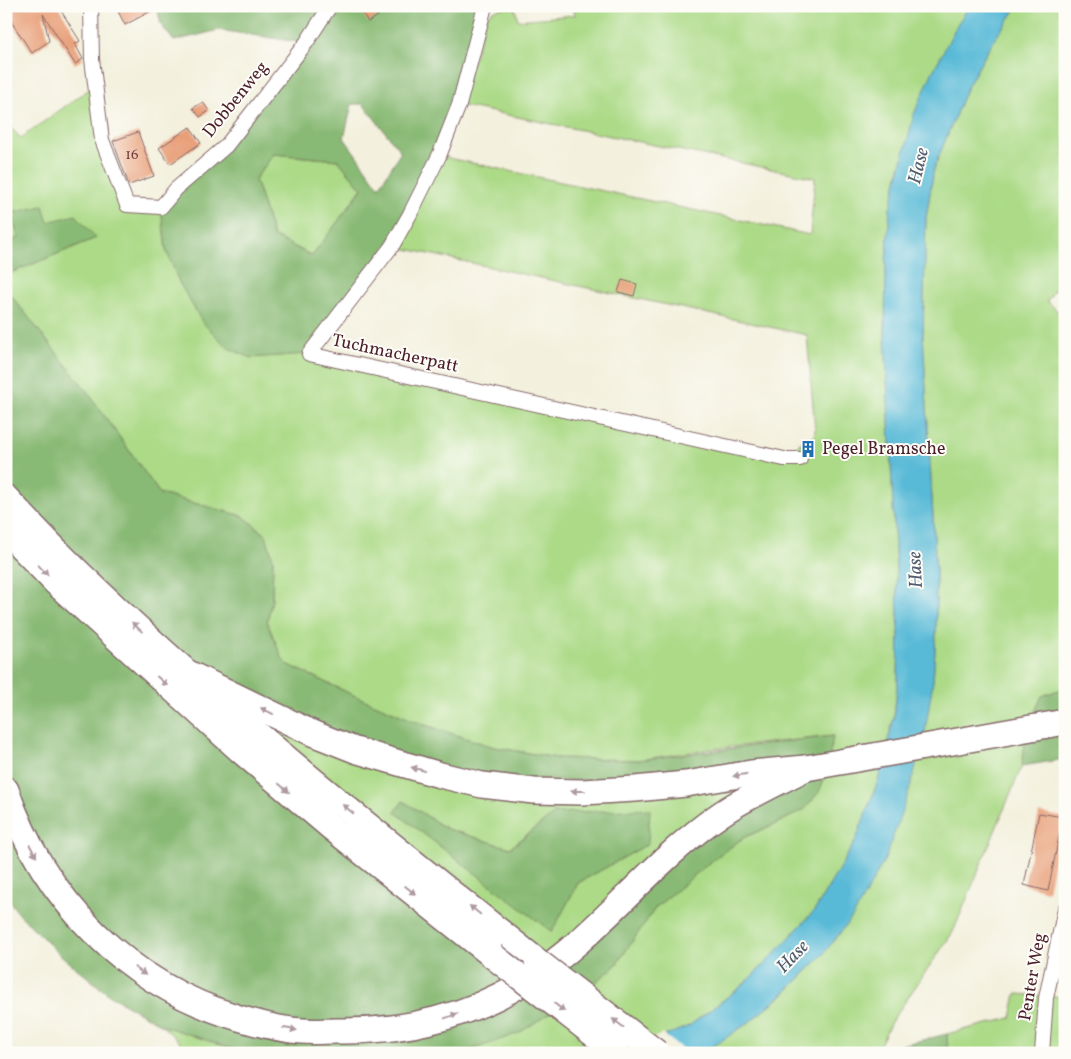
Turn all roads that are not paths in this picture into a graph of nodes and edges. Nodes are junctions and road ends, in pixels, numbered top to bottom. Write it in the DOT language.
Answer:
graph roads {
  1 [pos="91,6"];
  2 [pos="330,6"];
  3 [pos="485,6"];
  4 [pos="800,459"];
  5 [pos="6,498"];
  6 [pos="6,531"];
  7 [pos="186,672"];
  8 [pos="1065,722"];
  9 [pos="806,768"];
  10 [pos="6,790"];
  11 [pos="1065,909"];
  12 [pos="503,948"];
  13 [pos="618,1053"];
  14 [pos="657,1053"];
  15 [pos="1042,1053"];
  1 -- 2 [label="street, Dobbenweg"];
  3 -- 4 [label="street, Tuchmacherpatt"];
  7 -- 5 [label="highway, one-way"];
  6 -- 12 [label="highway, one-way"];
  9 -- 7 [label="highway, one-way"];
  12 -- 7 [label="highway, one-way"];
  8 -- 9 [label="highway"];
  10 -- 9 [label="highway, one-way"];
  11 -- 15 [label="street, Penter Weg"];
  12 -- 13 [label="highway, one-way, bridge"];
  14 -- 12 [label="highway, one-way, bridge"];
}
